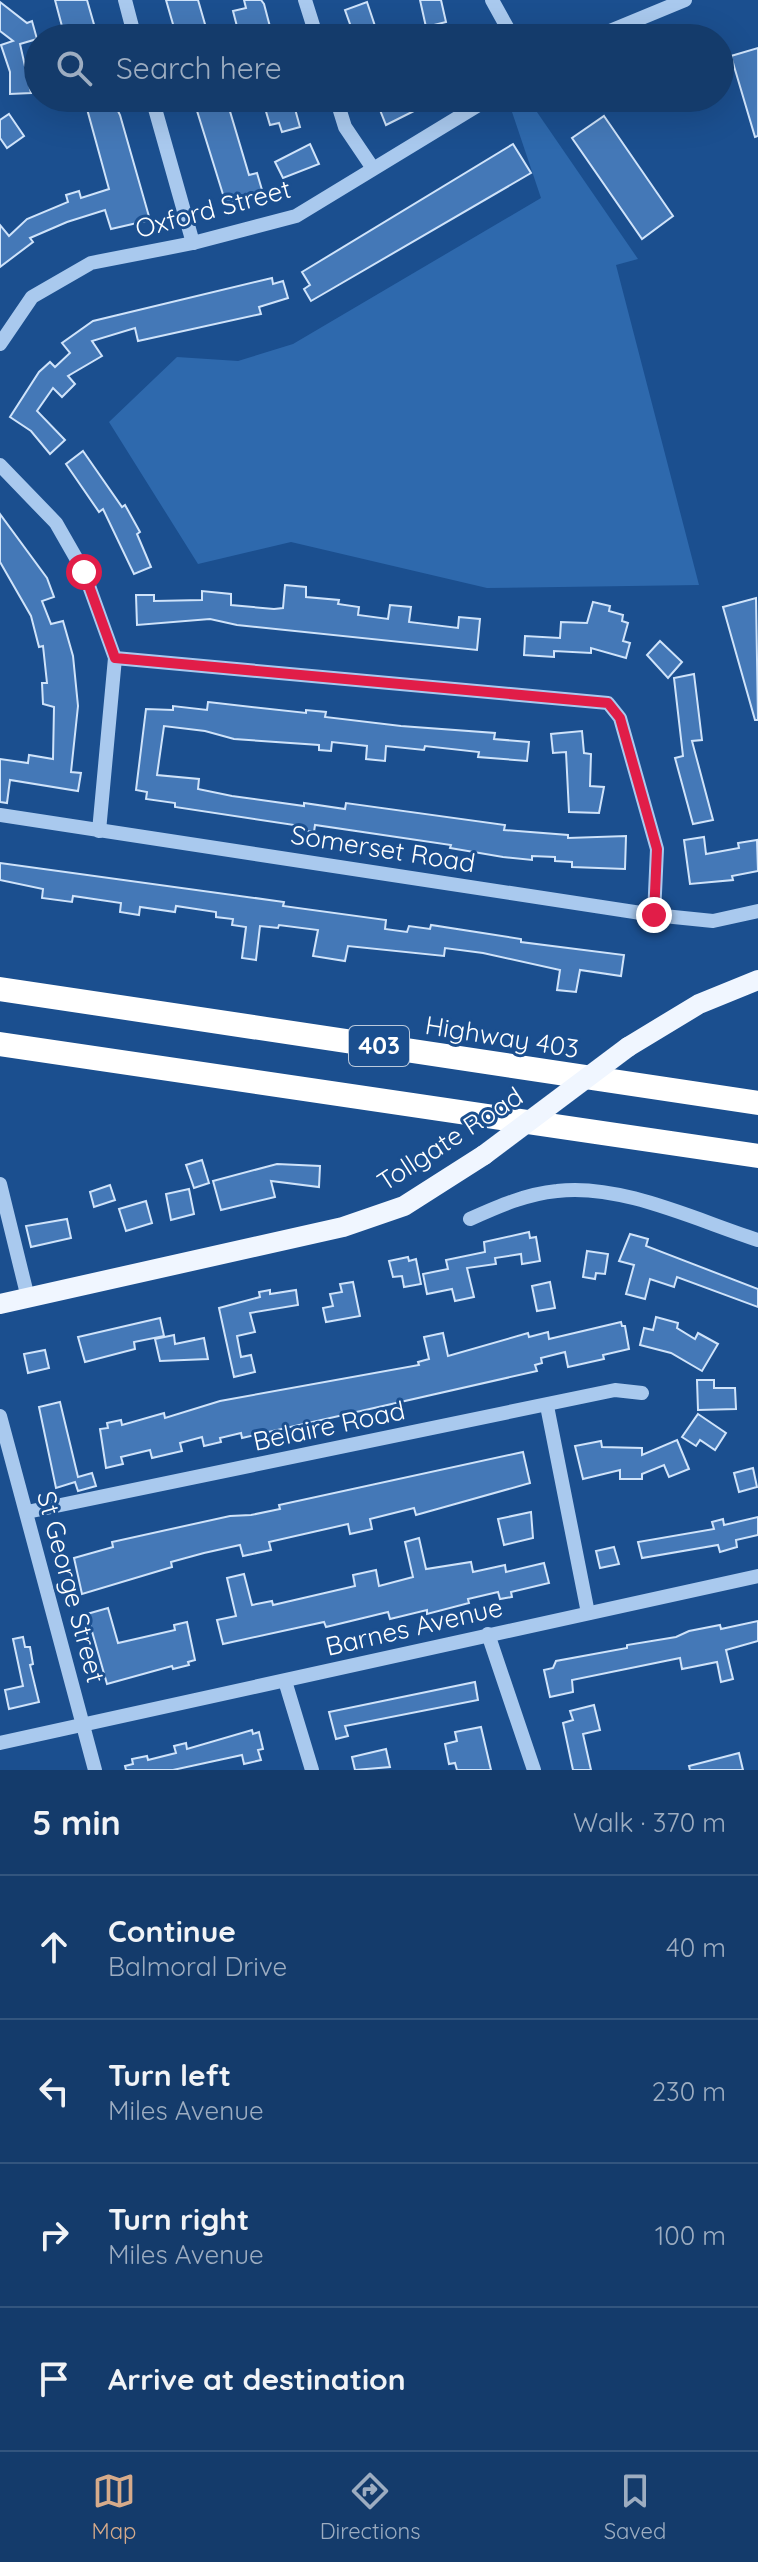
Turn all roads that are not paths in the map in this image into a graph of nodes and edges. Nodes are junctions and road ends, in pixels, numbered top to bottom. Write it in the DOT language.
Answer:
graph roads {
  1 [pos="125,0"];
  2 [pos="305,0"];
  3 [pos="492,0"];
  4 [pos="681,1"];
  5 [pos="131,24"];
  6 [pos="313,24"];
  7 [pos="505,24"];
  8 [pos="626,24"];
  9 [pos="156,112"];
  10 [pos="340,112"];
  11 [pos="466,112"];
  12 [pos="372,167"];
  13 [pos="193,243"];
  14 [pos="0,344"];
  15 [pos="0,465"];
  16 [pos="115,658"];
  17 [pos="0,815"];
  18 [pos="99,831"];
  19 [pos="758,911"];
  20 [pos="654,915"];
  21 [pos="758,980"];
  22 [pos="0,989"];
  23 [pos="0,1044"];
  24 [pos="758,1103"];
  25 [pos="758,1156"];
  26 [pos="0,1184"];
  27 [pos="470,1219"];
  28 [pos="758,1240"];
  29 [pos="28,1298"];
  30 [pos="0,1304"];
  31 [pos="642,1393"];
  32 [pos="547,1406"];
  33 [pos="0,1416"];
  34 [pos="27,1512"];
  35 [pos="758,1576"];
  36 [pos="588,1613"];
  37 [pos="488,1634"];
  38 [pos="285,1681"];
  39 [pos="82,1727"];
  40 [pos="0,1743"];
  41 [pos="95,1770"];
  42 [pos="312,1770"];
  43 [pos="534,1770"];
  1 -- 5 [label="street"];
  2 -- 6 [label="street"];
  3 -- 7 [label="street"];
  4 -- 8 [label="street"];
  9 -- 13 [label="street"];
  10 -- 12 [label="street"];
  11 -- 12 [label="street, Oxford Street"];
  12 -- 13 [label="street, Oxford Street"];
  13 -- 14 [label="street, Oxford Street"];
  15 -- 16 [label="street"];
  16 -- 18 [label="street"];
  16 -- 20 [label="street"];
  17 -- 18 [label="street, Somerset Road"];
  18 -- 20 [label="street, Somerset Road"];
  19 -- 20 [label="street, Somerset Road"];
  21 -- 29 [label="main road, Tollgate Road, bridge"];
  22 -- 24 [label="highway, Highway 403 / 403"];
  23 -- 25 [label="highway, 403"];
  26 -- 29 [label="street"];
  27 -- 28 [label="street"];
  29 -- 30 [label="main road, Tollgate Road"];
  31 -- 32 [label="street, Belaire Road"];
  32 -- 34 [label="street, Belaire Road"];
  32 -- 36 [label="street"];
  33 -- 34 [label="street, St George Street"];
  34 -- 39 [label="street, St George Street"];
  35 -- 36 [label="street, Barnes Avenue"];
  36 -- 37 [label="street, Barnes Avenue"];
  37 -- 38 [label="street, Barnes Avenue"];
  37 -- 43 [label="street"];
  38 -- 39 [label="street, Barnes Avenue"];
  38 -- 42 [label="street"];
  39 -- 40 [label="street, Barnes Avenue"];
  39 -- 41 [label="street, St George Street"];
}
